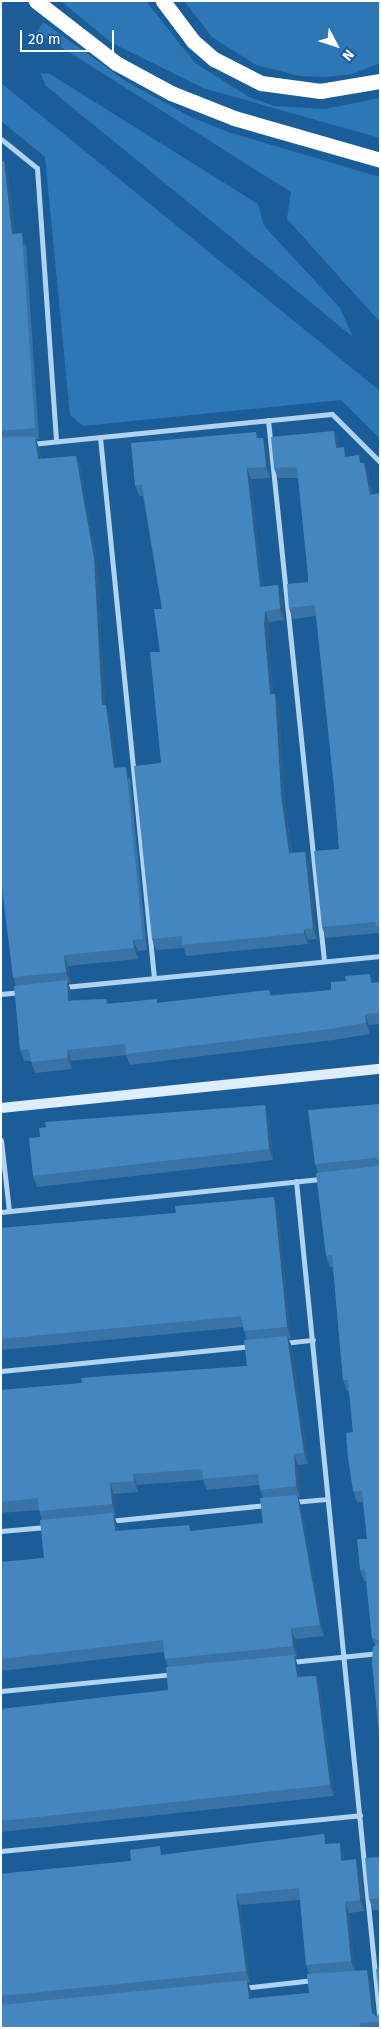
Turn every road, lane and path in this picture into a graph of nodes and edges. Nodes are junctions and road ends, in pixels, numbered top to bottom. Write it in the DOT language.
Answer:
graph roads {
  1 [pos="36,1"];
  2 [pos="163,1"];
  3 [pos="380,81"];
  4 [pos="1,139"];
  5 [pos="380,160"];
  6 [pos="268,420"];
  7 [pos="100,437"];
  8 [pos="56,441"];
  9 [pos="20,445"];
  10 [pos="380,462"];
  11 [pos="380,956"];
  12 [pos="324,961"];
  13 [pos="154,978"];
  14 [pos="58,988"];
  15 [pos="30,991"];
  16 [pos="1,994"];
  17 [pos="380,1069"];
  18 [pos="1,1108"];
  19 [pos="1,1140"];
  20 [pos="333,1177"];
  21 [pos="296,1181"];
  22 [pos="8,1211"];
  23 [pos="1,1212"];
  24 [pos="312,1340"];
  25 [pos="274,1344"];
  26 [pos="254,1346"];
  27 [pos="1,1372"];
  28 [pos="326,1499"];
  29 [pos="287,1503"];
  30 [pos="277,1504"];
  31 [pos="100,1522"];
  32 [pos="50,1526"];
  33 [pos="1,1531"];
  34 [pos="380,1653"];
  35 [pos="344,1656"];
  36 [pos="285,1662"];
  37 [pos="177,1673"];
  38 [pos="1,1691"];
  39 [pos="360,1815"];
  40 [pos="1,1851"];
  41 [pos="375,1974"];
  42 [pos="365,1975"];
  43 [pos="326,1979"];
  44 [pos="237,1988"];
  45 [pos="380,2024"];
  1 -- 5 [label="highway"];
  2 -- 3 [label="highway"];
  4 -- 8 [label="street"];
  6 -- 7 [label="street"];
  6 -- 10 [label="street"];
  6 -- 12 [label="street"];
  7 -- 8 [label="street"];
  7 -- 13 [label="street"];
  8 -- 9 [label="street"];
  11 -- 12 [label="street"];
  12 -- 13 [label="street"];
  13 -- 14 [label="street"];
  15 -- 16 [label="street"];
  17 -- 18 [label="street"];
  19 -- 22 [label="street"];
  20 -- 21 [label="street"];
  21 -- 22 [label="street"];
  21 -- 24 [label="street"];
  22 -- 23 [label="street"];
  24 -- 25 [label="street"];
  24 -- 28 [label="street"];
  26 -- 27 [label="street"];
  28 -- 29 [label="street"];
  28 -- 35 [label="street"];
  30 -- 31 [label="street"];
  32 -- 33 [label="street"];
  34 -- 35 [label="street"];
  35 -- 36 [label="street"];
  35 -- 39 [label="street"];
  37 -- 38 [label="street"];
  39 -- 40 [label="street"];
  39 -- 41 [label="street"];
  41 -- 42 [label="street"];
  41 -- 45 [label="street"];
  43 -- 44 [label="street"];
}
